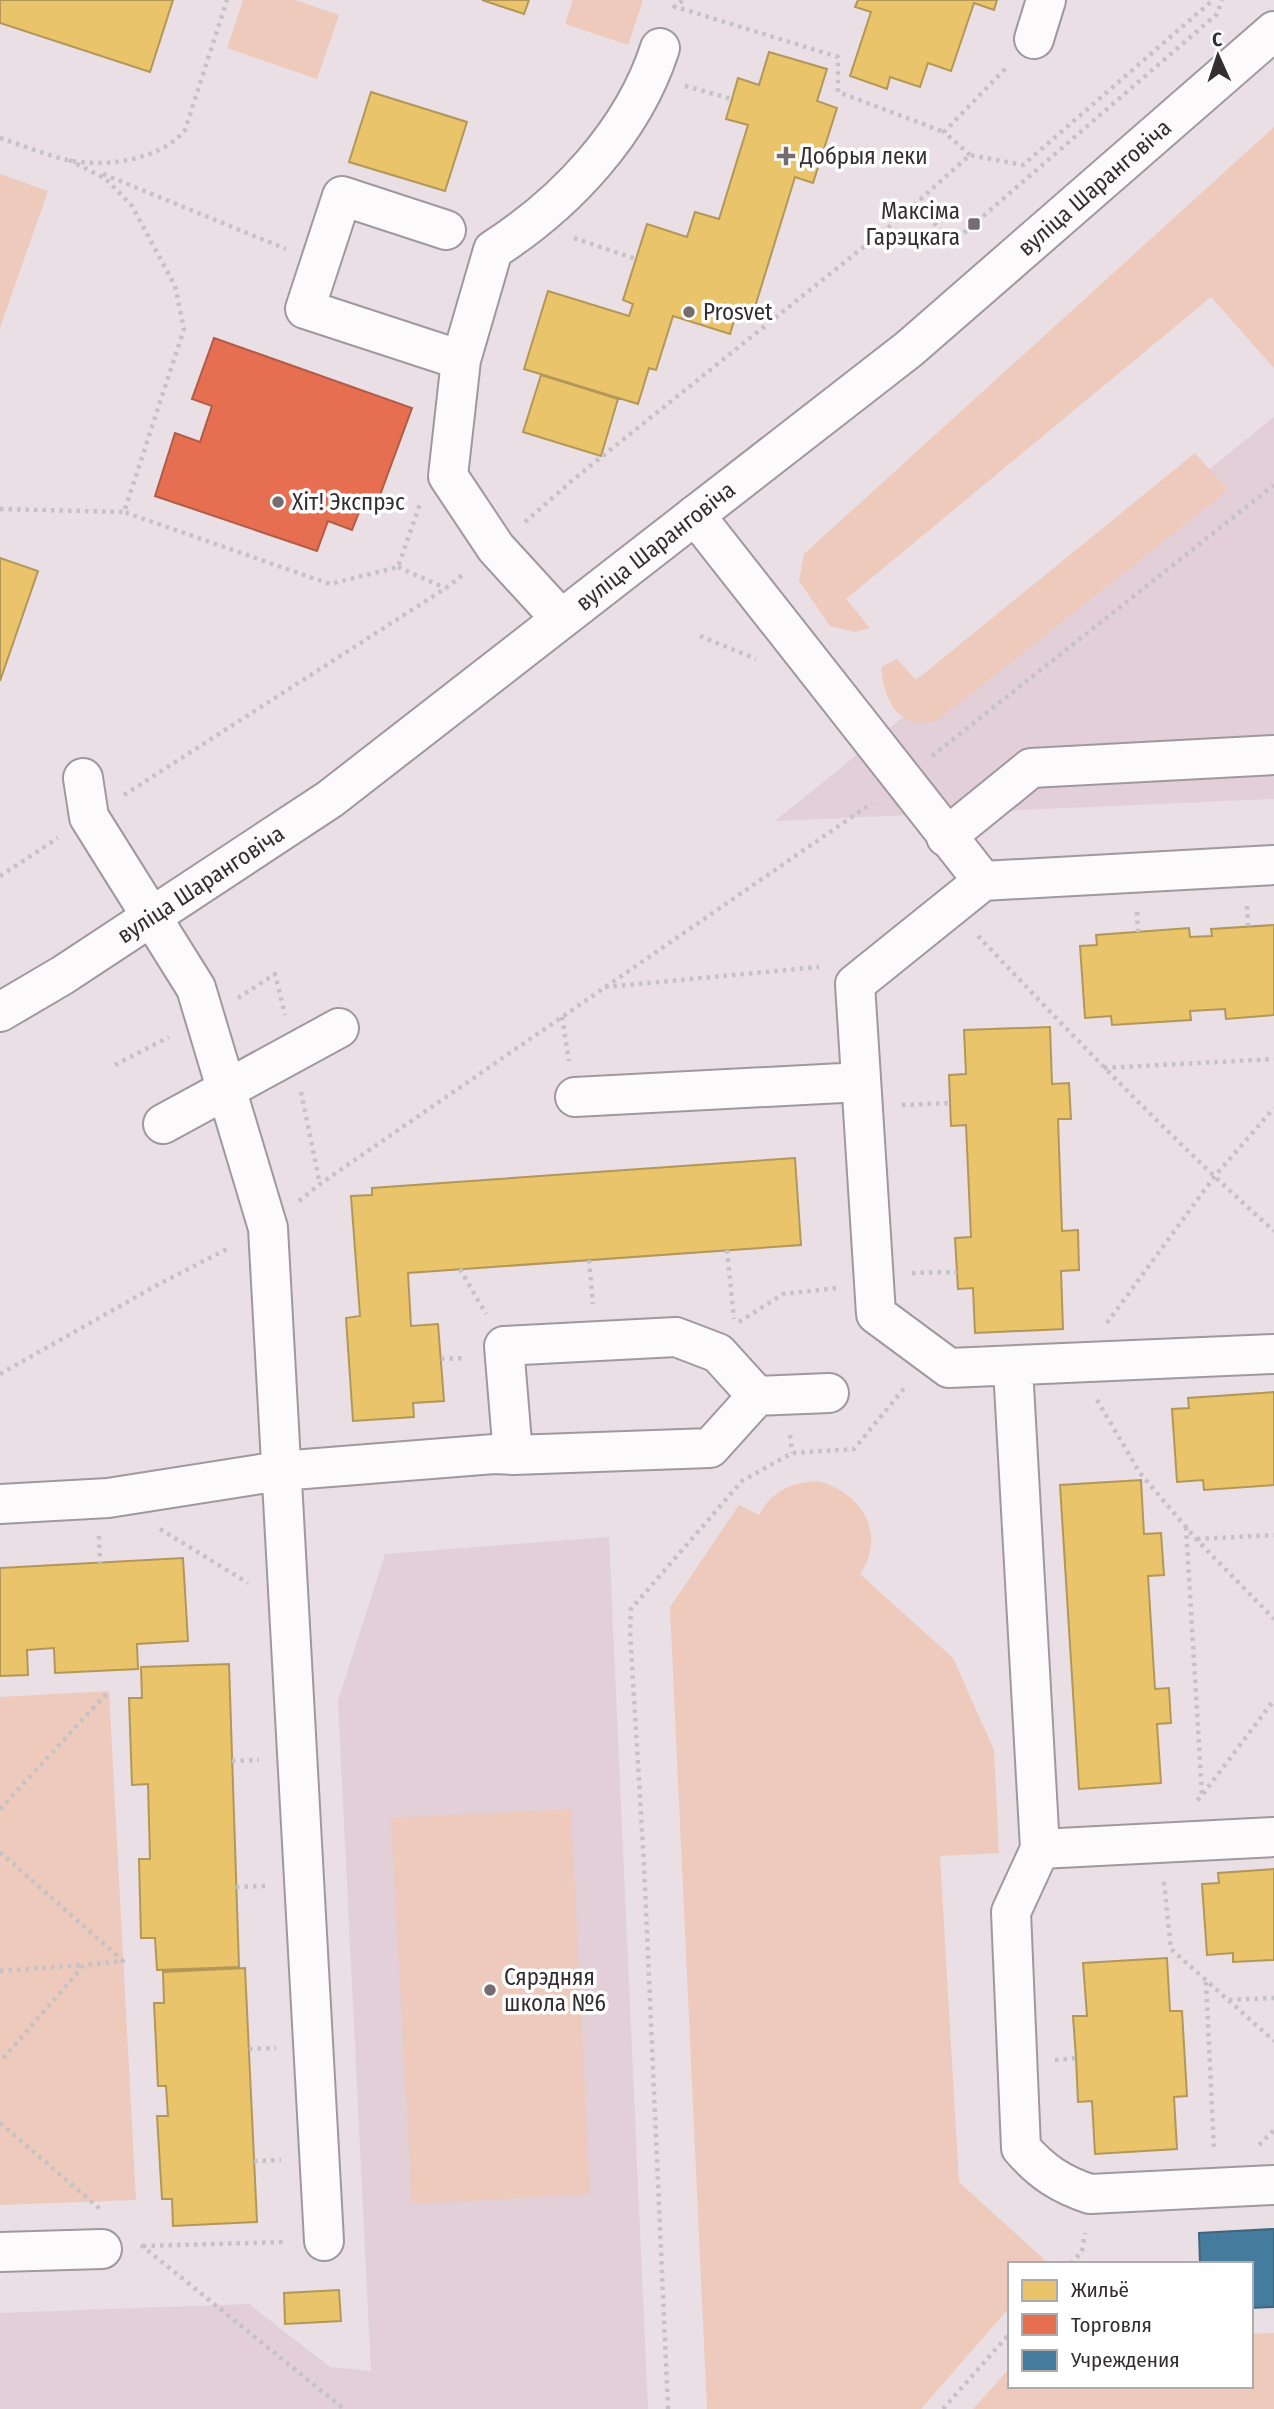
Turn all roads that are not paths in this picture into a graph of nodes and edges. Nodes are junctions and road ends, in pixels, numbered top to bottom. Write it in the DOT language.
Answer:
graph roads {
  1 [pos="1046,0"];
  2 [pos="1274,31"];
  3 [pos="1034,39"];
  4 [pos="655,63"];
  5 [pos="446,230"];
  6 [pos="461,360"];
  7 [pos="695,516"];
  8 [pos="561,619"];
  9 [pos="1274,755"];
  10 [pos="83,778"];
  11 [pos="946,837"];
  12 [pos="1274,865"];
  13 [pos="983,881"];
  14 [pos="150,918"];
  15 [pos="0,1012"];
  16 [pos="339,1028"];
  17 [pos="227,1089"];
  18 [pos="862,1095"];
  19 [pos="575,1097"];
  20 [pos="163,1124"];
  21 [pos="1274,1354"];
  22 [pos="1013,1368"];
  23 [pos="829,1392"];
  24 [pos="757,1396"];
  25 [pos="513,1455"];
  26 [pos="280,1471"];
  27 [pos="0,1504"];
  28 [pos="1274,1838"];
  29 [pos="1040,1849"];
  30 [pos="1274,2185"];
  31 [pos="324,2241"];
  32 [pos="117,2243"];
  33 [pos="0,2252"];
  1 -- 3 [label="main road"];
  2 -- 7 [label="main road, вуліца Шаранговіча"];
  4 -- 6 [label="main road"];
  5 -- 6 [label="main road"];
  6 -- 8 [label="main road"];
  7 -- 8 [label="main road, вуліца Шаранговіча"];
  7 -- 11 [label="main road"];
  8 -- 14 [label="main road, вуліца Шаранговіча"];
  9 -- 11 [label="main road"];
  10 -- 14 [label="main road"];
  11 -- 13 [label="main road"];
  12 -- 13 [label="main road"];
  13 -- 18 [label="main road"];
  14 -- 15 [label="main road, вуліца Шаранговіча"];
  14 -- 17 [label="main road"];
  16 -- 17 [label="main road"];
  17 -- 20 [label="main road"];
  17 -- 26 [label="main road"];
  18 -- 19 [label="main road"];
  18 -- 22 [label="main road"];
  21 -- 22 [label="main road"];
  22 -- 29 [label="main road"];
  23 -- 24 [label="main road"];
  24 -- 25 [label="main road"];
  24 -- 25 [label="main road"];
  25 -- 26 [label="main road"];
  26 -- 27 [label="main road"];
  26 -- 31 [label="main road"];
  28 -- 29 [label="main road"];
  29 -- 30 [label="main road"];
  32 -- 33 [label="main road"];
}
